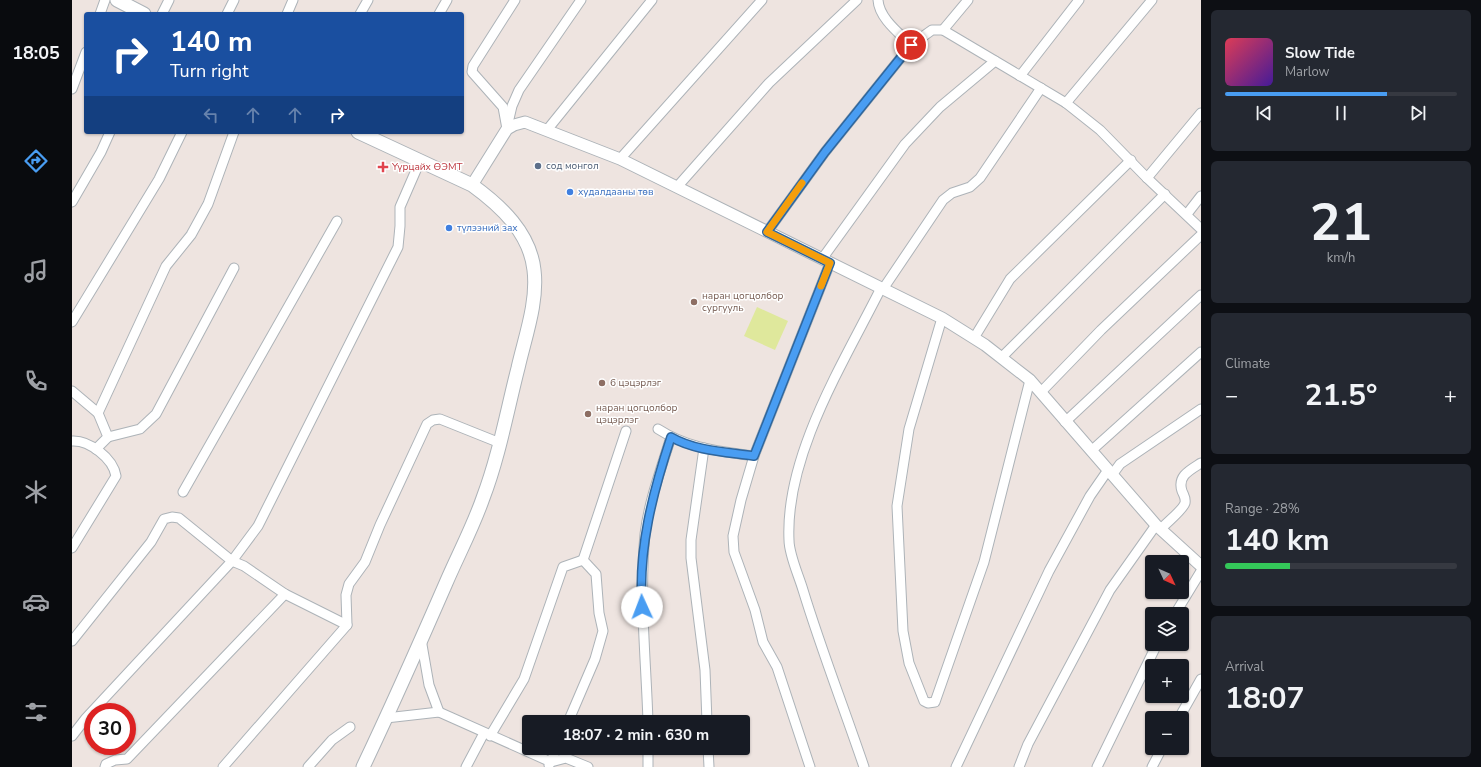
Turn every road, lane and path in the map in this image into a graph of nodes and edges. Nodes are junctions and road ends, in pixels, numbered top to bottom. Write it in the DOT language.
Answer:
graph roads {
  1 [pos="105,0"];
  2 [pos="118,0"];
  3 [pos="169,0"];
  4 [pos="234,0"];
  5 [pos="294,0"];
  6 [pos="368,0"];
  7 [pos="447,0"];
  8 [pos="515,0"];
  9 [pos="581,0"];
  10 [pos="652,0"];
  11 [pos="762,0"];
  12 [pos="857,0"];
  13 [pos="878,0"];
  14 [pos="968,0"];
  15 [pos="1079,0"];
  16 [pos="1152,0"];
  17 [pos="101,12"];
  18 [pos="140,12"];
  19 [pos="163,12"];
  20 [pos="228,12"];
  21 [pos="288,12"];
  22 [pos="361,12"];
  23 [pos="440,12"];
  24 [pos="943,30"];
  25 [pos="911,45"];
  26 [pos="84,57"];
  27 [pos="995,61"];
  28 [pos="1020,76"];
  29 [pos="1041,88"];
  30 [pos="72,89"];
  31 [pos="1066,103"];
  32 [pos="1201,113"];
  33 [pos="507,129"];
  34 [pos="547,130"];
  35 [pos="109,134"];
  36 [pos="181,134"];
  37 [pos="233,134"];
  38 [pos="362,134"];
  39 [pos="620,159"];
  40 [pos="1131,160"];
  41 [pos="420,161"];
  42 [pos="1147,178"];
  43 [pos="472,185"];
  44 [pos="677,187"];
  45 [pos="1165,194"];
  46 [pos="1201,196"];
  47 [pos="72,202"];
  48 [pos="1187,214"];
  49 [pos="337,221"];
  50 [pos="1201,229"];
  51 [pos="767,232"];
  52 [pos="1201,236"];
  53 [pos="826,261"];
  54 [pos="234,268"];
  55 [pos="882,288"];
  56 [pos="1201,295"];
  57 [pos="942,318"];
  58 [pos="72,322"];
  59 [pos="974,338"];
  60 [pos="1201,352"];
  61 [pos="1002,357"];
  62 [pos="1030,380"];
  63 [pos="72,391"];
  64 [pos="1040,392"];
  65 [pos="1201,409"];
  66 [pos="98,413"];
  67 [pos="1065,422"];
  68 [pos="658,429"];
  69 [pos="626,431"];
  70 [pos="108,437"];
  71 [pos="671,437"];
  72 [pos="72,441"];
  73 [pos="500,443"];
  74 [pos="704,448"];
  75 [pos="96,449"];
  76 [pos="1091,451"];
  77 [pos="754,456"];
  78 [pos="1201,463"];
  79 [pos="1110,472"];
  80 [pos="183,492"];
  81 [pos="1158,527"];
  82 [pos="72,548"];
  83 [pos="583,560"];
  84 [pos="232,561"];
  85 [pos="1201,566"];
  86 [pos="1201,571"];
  87 [pos="285,594"];
  88 [pos="1179,607"];
  89 [pos="347,625"];
  90 [pos="421,640"];
  91 [pos="72,641"];
  92 [pos="1154,651"];
  93 [pos="1201,679"];
  94 [pos="1183,711"];
  95 [pos="439,712"];
  96 [pos="571,715"];
  97 [pos="648,715"];
  98 [pos="707,715"];
  99 [pos="386,718"];
  100 [pos="350,727"];
  101 [pos="487,734"];
  102 [pos="72,736"];
  103 [pos="554,755"];
  104 [pos="648,755"];
  105 [pos="708,755"];
  106 [pos="1158,755"];
  107 [pos="549,765"];
  108 [pos="105,767"];
  109 [pos="223,767"];
  110 [pos="308,767"];
  111 [pos="363,767"];
  112 [pos="466,767"];
  113 [pos="588,767"];
  114 [pos="648,767"];
  115 [pos="709,767"];
  116 [pos="810,767"];
  117 [pos="864,767"];
  118 [pos="956,767"];
  119 [pos="1019,767"];
  120 [pos="1097,767"];
  121 [pos="1152,767"];
  1 -- 17 [label="street"];
  2 -- 18 [label="main road"];
  3 -- 19 [label="street"];
  4 -- 20 [label="street"];
  5 -- 21 [label="street"];
  6 -- 22 [label="street"];
  7 -- 23 [label="street"];
  8 -- 33 [label="street"];
  9 -- 33 [label="street"];
  10 -- 34 [label="street"];
  11 -- 39 [label="street"];
  12 -- 44 [label="street"];
  13 -- 25 [label="street"];
  14 -- 24 [label="street"];
  15 -- 28 [label="street"];
  16 -- 31 [label="street"];
  24 -- 25 [label="street"];
  24 -- 27 [label="street"];
  25 -- 51 [label="street"];
  26 -- 30 [label="street"];
  27 -- 28 [label="street"];
  27 -- 53 [label="street"];
  28 -- 29 [label="street"];
  29 -- 31 [label="street"];
  29 -- 55 [label="street"];
  31 -- 40 [label="street"];
  32 -- 42 [label="street"];
  33 -- 34 [label="street"];
  33 -- 43 [label="street"];
  34 -- 39 [label="street"];
  35 -- 47 [label="street"];
  36 -- 58 [label="street"];
  37 -- 66 [label="street"];
  38 -- 41 [label="main road"];
  39 -- 44 [label="street"];
  40 -- 42 [label="street"];
  40 -- 59 [label="street"];
  41 -- 43 [label="main road"];
  41 -- 84 [label="street"];
  42 -- 45 [label="street"];
  43 -- 73 [label="main road"];
  44 -- 51 [label="street"];
  45 -- 48 [label="street"];
  45 -- 61 [label="street"];
  46 -- 48 [label="street"];
  48 -- 50 [label="street"];
  49 -- 80 [label="street"];
  51 -- 53 [label="street"];
  52 -- 64 [label="street"];
  53 -- 55 [label="street"];
  53 -- 77 [label="street"];
  54 -- 70 [label="street"];
  55 -- 57 [label="street"];
  55 -- 117 [label="street"];
  56 -- 67 [label="street"];
  57 -- 59 [label="street"];
  57 -- 62 [label="street"];
  59 -- 61 [label="street"];
  60 -- 76 [label="street"];
  61 -- 62 [label="street"];
  62 -- 64 [label="street"];
  63 -- 66 [label="street"];
  64 -- 67 [label="street"];
  65 -- 79 [label="street"];
  66 -- 70 [label="street"];
  67 -- 76 [label="street"];
  68 -- 71 [label="street"];
  69 -- 83 [label="street"];
  70 -- 75 [label="street"];
  71 -- 74 [label="street"];
  71 -- 97 [label="street"];
  72 -- 75 [label="street"];
  73 -- 89 [label="street"];
  73 -- 90 [label="main road"];
  74 -- 77 [label="street"];
  74 -- 98 [label="street"];
  75 -- 82 [label="street"];
  76 -- 79 [label="street"];
  77 -- 116 [label="street"];
  78 -- 81 [label="street"];
  79 -- 81 [label="street"];
  79 -- 118 [label="street"];
  81 -- 85 [label="street"];
  81 -- 119 [label="street"];
  83 -- 96 [label="street"];
  83 -- 101 [label="street"];
  84 -- 87 [label="street"];
  84 -- 91 [label="street"];
  84 -- 102 [label="street"];
  86 -- 88 [label="street"];
  87 -- 89 [label="street"];
  87 -- 108 [label="street"];
  89 -- 109 [label="street"];
  90 -- 95 [label="street"];
  90 -- 99 [label="main road"];
  92 -- 120 [label="street"];
  93 -- 94 [label="street"];
  95 -- 99 [label="street"];
  95 -- 101 [label="street"];
  99 -- 111 [label="main road"];
  100 -- 110 [label="street"];
  101 -- 107 [label="street"];
  101 -- 112 [label="street"];
  103 -- 107 [label="street"];
  104 -- 114 [label="street"];
  105 -- 115 [label="street"];
  106 -- 121 [label="street"];
  107 -- 113 [label="street"];
}
